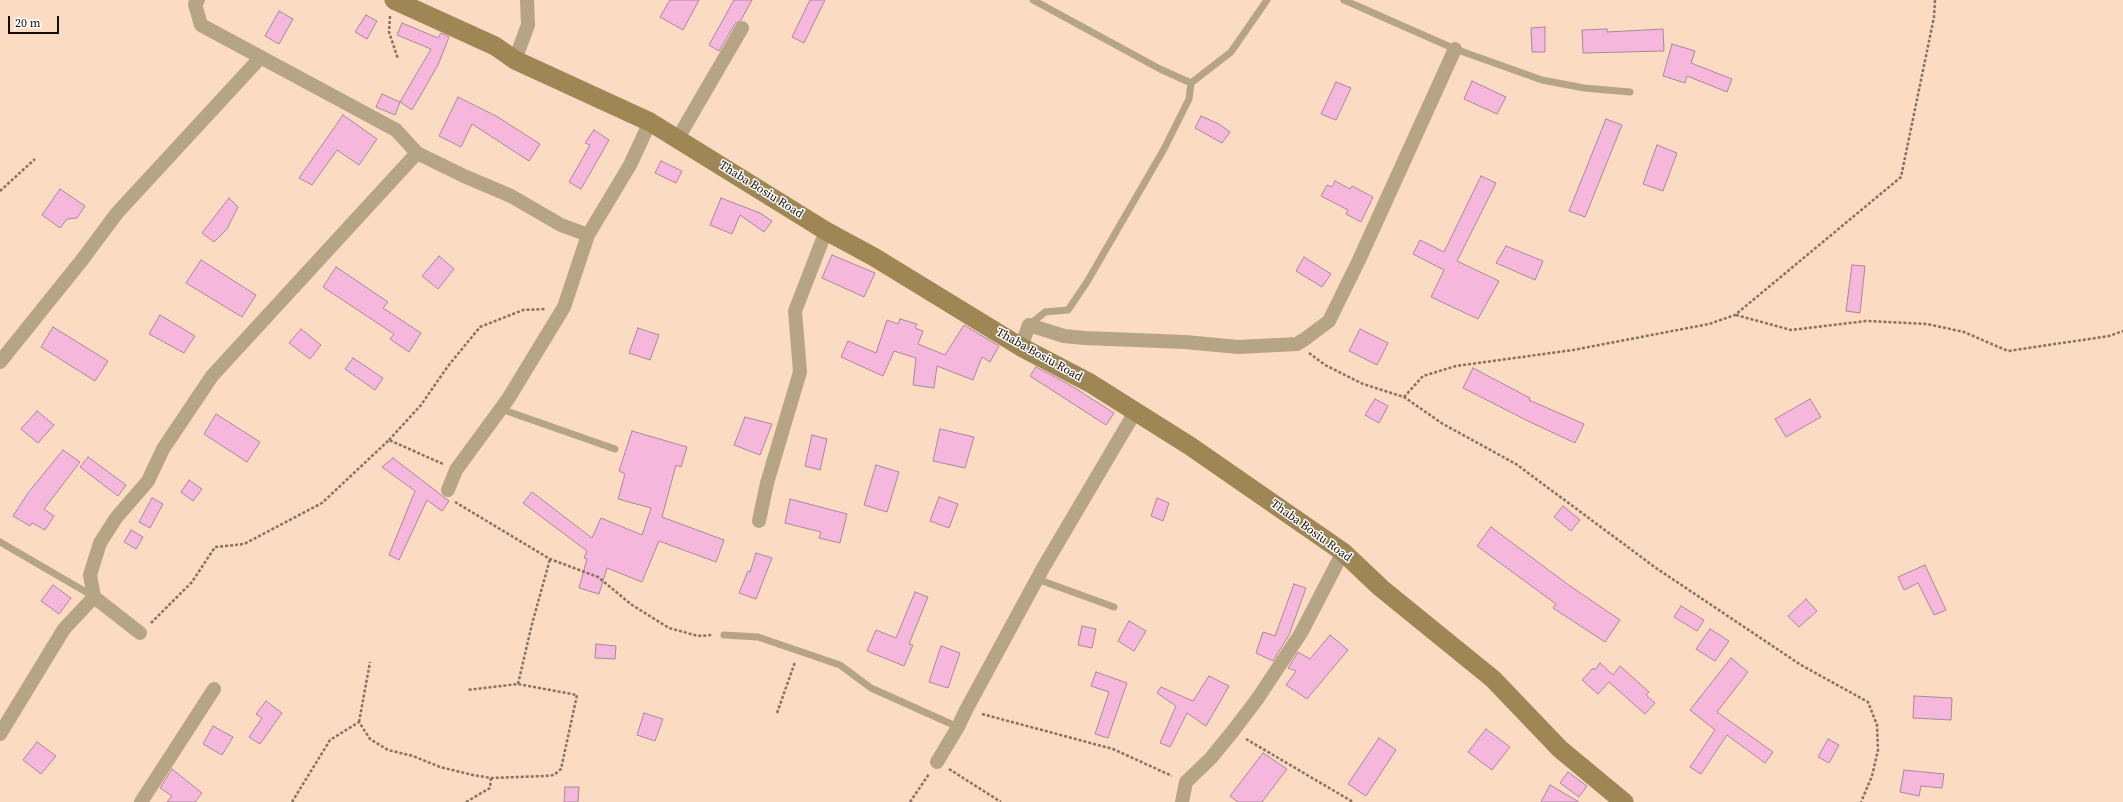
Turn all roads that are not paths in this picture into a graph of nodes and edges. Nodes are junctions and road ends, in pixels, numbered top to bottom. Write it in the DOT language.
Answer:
graph roads {
  1 [pos="198,0"];
  2 [pos="527,0"];
  3 [pos="1033,0"];
  4 [pos="1267,0"];
  5 [pos="1344,0"];
  6 [pos="392,4"];
  7 [pos="742,28"];
  8 [pos="1455,49"];
  9 [pos="261,57"];
  10 [pos="515,60"];
  11 [pos="1191,83"];
  12 [pos="1630,92"];
  13 [pos="650,122"];
  14 [pos="678,138"];
  15 [pos="417,153"];
  16 [pos="826,231"];
  17 [pos="588,234"];
  18 [pos="1029,325"];
  19 [pos="1021,347"];
  20 [pos="0,362"];
  21 [pos="501,409"];
  22 [pos="1135,412"];
  23 [pos="615,449"];
  24 [pos="448,490"];
  25 [pos="759,521"];
  26 [pos="0,542"];
  27 [pos="1343,552"];
  28 [pos="1037,579"];
  29 [pos="94,597"];
  30 [pos="1114,607"];
  31 [pos="140,634"];
  32 [pos="724,635"];
  33 [pos="214,688"];
  34 [pos="958,727"];
  35 [pos="0,734"];
  36 [pos="937,762"];
  37 [pos="141,802"];
  38 [pos="1182,802"];
  39 [pos="1624,802"];
  1 -- 9 [label="street"];
  2 -- 10 [label="street"];
  3 -- 11 [label="lane"];
  4 -- 11 [label="lane"];
  5 -- 8 [label="lane"];
  6 -- 10 [label="street, Thaba Bosiu Road"];
  7 -- 14 [label="street"];
  8 -- 12 [label="lane"];
  8 -- 18 [label="street"];
  9 -- 15 [label="street"];
  9 -- 20 [label="street"];
  10 -- 13 [label="street, Thaba Bosiu Road"];
  11 -- 18 [label="lane"];
  13 -- 14 [label="street, Thaba Bosiu Road"];
  13 -- 17 [label="street"];
  14 -- 16 [label="street, Thaba Bosiu Road"];
  15 -- 17 [label="street"];
  15 -- 29 [label="street"];
  16 -- 19 [label="street, Thaba Bosiu Road"];
  16 -- 25 [label="street"];
  17 -- 21 [label="street"];
  18 -- 19 [label="street"];
  19 -- 22 [label="street, Thaba Bosiu Road"];
  21 -- 23 [label="lane"];
  21 -- 24 [label="street"];
  22 -- 27 [label="street, Thaba Bosiu Road"];
  22 -- 28 [label="street"];
  26 -- 29 [label="lane"];
  27 -- 38 [label="street"];
  27 -- 39 [label="street, Thaba Bosiu Road"];
  28 -- 30 [label="lane"];
  28 -- 34 [label="street"];
  29 -- 31 [label="street"];
  29 -- 35 [label="street"];
  32 -- 34 [label="lane"];
  33 -- 37 [label="street"];
  34 -- 36 [label="street"];
}
